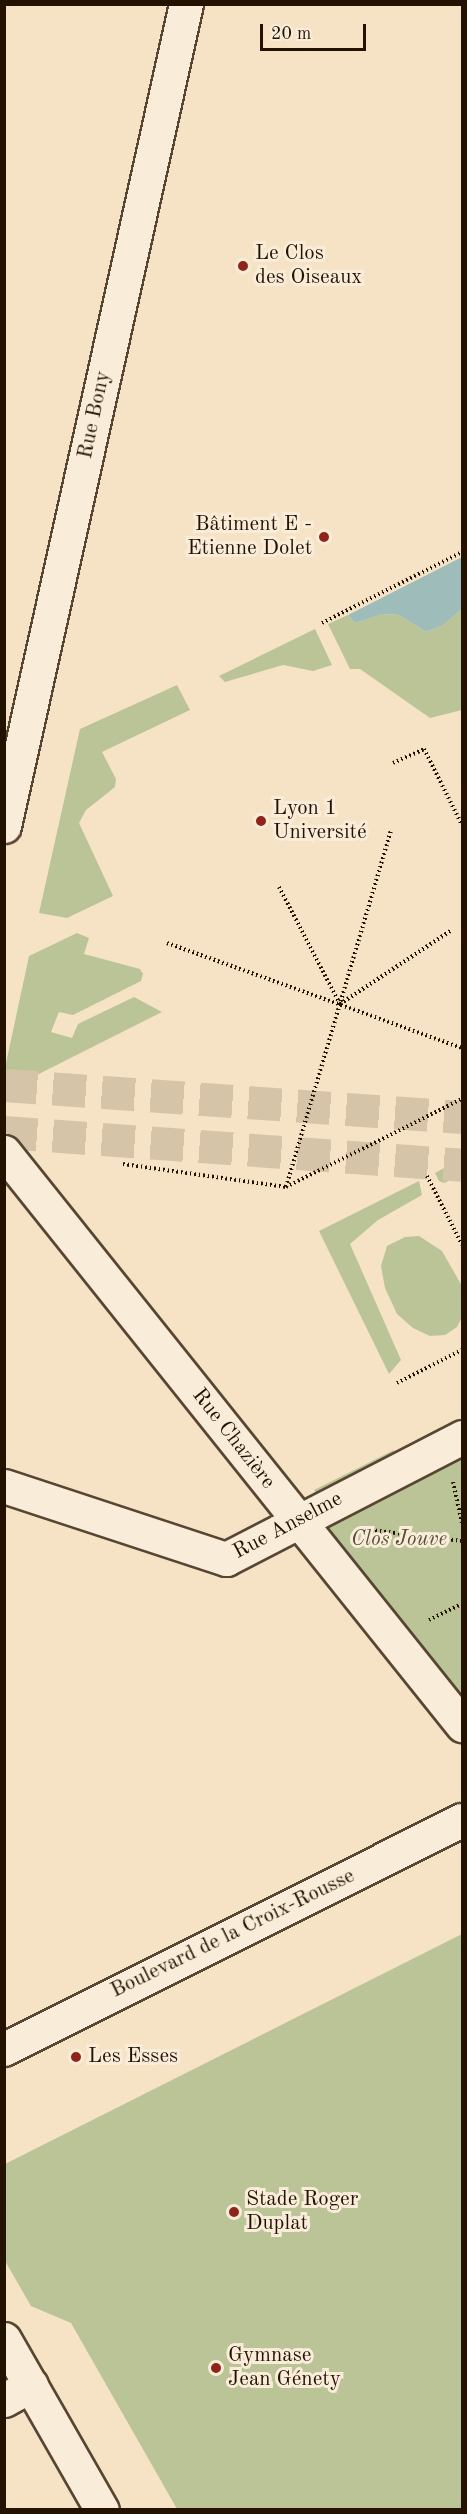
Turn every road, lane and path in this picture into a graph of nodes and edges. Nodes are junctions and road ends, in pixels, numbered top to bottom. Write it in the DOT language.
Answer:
graph roads {
  1 [pos="186,4"];
  2 [pos="462,552"];
  3 [pos="322,623"];
  4 [pos="393,763"];
  5 [pos="462,825"];
  6 [pos="4,826"];
  7 [pos="391,831"];
  8 [pos="279,887"];
  9 [pos="452,930"];
  10 [pos="167,943"];
  11 [pos="340,1004"];
  12 [pos="462,1048"];
  13 [pos="462,1099"];
  14 [pos="4,1152"];
  15 [pos="123,1164"];
  16 [pos="427,1176"];
  17 [pos="286,1188"];
  18 [pos="462,1245"];
  19 [pos="462,1350"];
  20 [pos="397,1383"];
  21 [pos="454,1441"];
  22 [pos="4,1486"];
  23 [pos="298,1520"];
  24 [pos="462,1523"];
  25 [pos="351,1528"];
  26 [pos="462,1541"];
  27 [pos="462,1604"];
  28 [pos="429,1620"];
  29 [pos="462,1725"];
  30 [pos="462,1820"];
  31 [pos="4,2049"];
  32 [pos="4,2339"];
  33 [pos="18,2392"];
  34 [pos="102,2510"];
  1 -- 6 [label="street, Rue Bony"];
  2 -- 3 [label="path"];
  4 -- 5 [label="path"];
  7 -- 11 [label="path"];
  8 -- 11 [label="path"];
  9 -- 11 [label="path"];
  10 -- 11 [label="path"];
  11 -- 12 [label="path"];
  11 -- 17 [label="path"];
  13 -- 17 [label="path"];
  14 -- 23 [label="street, Rue Chazière"];
  15 -- 17 [label="path"];
  16 -- 18 [label="path"];
  19 -- 20 [label="path"];
  21 -- 23 [label="street, Rue Anselme"];
  21 -- 24 [label="path"];
  22 -- 23 [label="street, Rue Anselme"];
  23 -- 29 [label="street, Rue Chazière"];
  25 -- 26 [label="path"];
  27 -- 28 [label="path"];
  30 -- 31 [label="street, Boulevard de la Croix-Rousse"];
  32 -- 33 [label="street"];
  33 -- 34 [label="street"];
}
